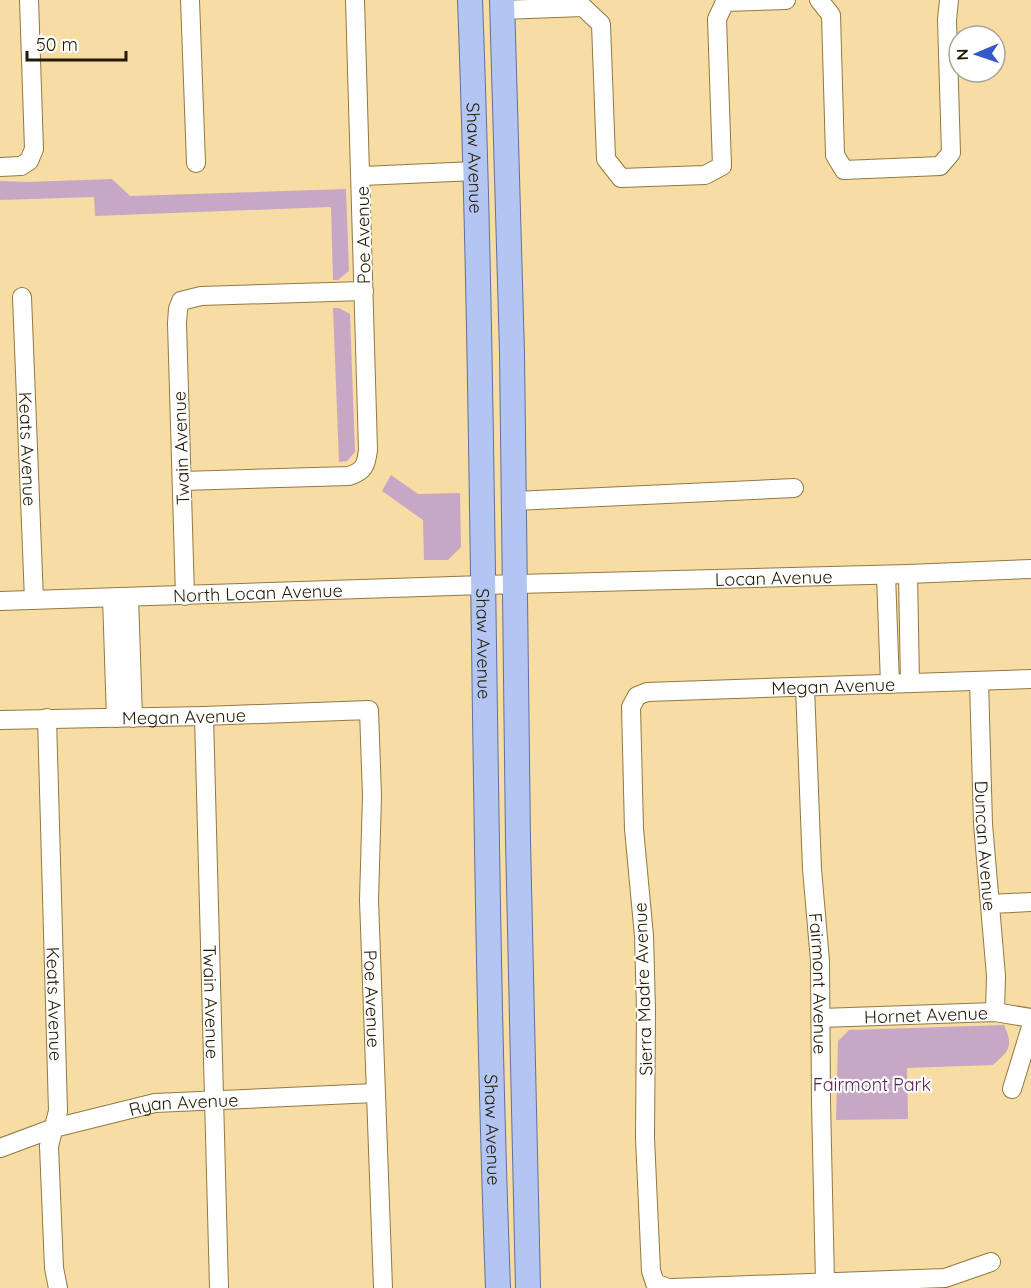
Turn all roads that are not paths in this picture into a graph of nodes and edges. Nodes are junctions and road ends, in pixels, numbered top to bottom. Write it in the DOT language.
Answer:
graph roads {
  1 [pos="29,0"];
  2 [pos="190,0"];
  3 [pos="356,0"];
  4 [pos="470,0"];
  5 [pos="786,0"];
  6 [pos="819,0"];
  7 [pos="949,0"];
  8 [pos="502,5"];
  9 [pos="196,162"];
  10 [pos="0,167"];
  11 [pos="476,171"];
  12 [pos="362,176"];
  13 [pos="364,291"];
  14 [pos="22,297"];
  15 [pos="512,353"];
  16 [pos="182,481"];
  17 [pos="794,488"];
  18 [pos="515,501"];
  19 [pos="1031,568"];
  20 [pos="886,574"];
  21 [pos="908,574"];
  22 [pos="515,584"];
  23 [pos="483,585"];
  24 [pos="185,596"];
  25 [pos="120,598"];
  26 [pos="34,600"];
  27 [pos="0,601"];
  28 [pos="909,619"];
  29 [pos="887,620"];
  30 [pos="1031,679"];
  31 [pos="979,681"];
  32 [pos="910,683"];
  33 [pos="890,684"];
  34 [pos="805,687"];
  35 [pos="637,696"];
  36 [pos="369,710"];
  37 [pos="204,716"];
  38 [pos="47,718"];
  39 [pos="125,718"];
  40 [pos="0,720"];
  41 [pos="1031,902"];
  42 [pos="990,904"];
  43 [pos="995,1012"];
  44 [pos="821,1018"];
  45 [pos="1031,1018"];
  46 [pos="1031,1027"];
  47 [pos="1012,1089"];
  48 [pos="375,1093"];
  49 [pos="214,1100"];
  50 [pos="54,1128"];
  51 [pos="0,1148"];
  52 [pos="991,1262"];
  53 [pos="825,1282"];
  54 [pos="665,1286"];
  55 [pos="58,1288"];
  56 [pos="219,1288"];
  57 [pos="383,1288"];
  58 [pos="498,1288"];
  59 [pos="528,1288"];
  1 -- 10 [label="street"];
  2 -- 9 [label="street"];
  3 -- 12 [label="street, Poe Avenue"];
  4 -- 11 [label="main road, Shaw Avenue"];
  5 -- 8 [label="street"];
  6 -- 7 [label="street"];
  8 -- 15 [label="main road, Shaw Avenue"];
  11 -- 12 [label="street"];
  11 -- 15 [label="main road"];
  11 -- 23 [label="main road, Shaw Avenue"];
  12 -- 13 [label="street, Poe Avenue"];
  13 -- 16 [label="street, Poe Avenue"];
  13 -- 16 [label="street, Twain Avenue"];
  14 -- 26 [label="street, Keats Avenue"];
  15 -- 18 [label="main road, Shaw Avenue"];
  16 -- 24 [label="street, Twain Avenue"];
  17 -- 18 [label="street"];
  18 -- 22 [label="main road, Shaw Avenue"];
  19 -- 21 [label="street, Locan Avenue"];
  20 -- 21 [label="street, Locan Avenue"];
  20 -- 22 [label="street, Locan Avenue"];
  20 -- 29 [label="street"];
  21 -- 28 [label="street"];
  22 -- 23 [label="street, North Locan Avenue"];
  22 -- 59 [label="main road, Shaw Avenue"];
  23 -- 24 [label="street, North Locan Avenue"];
  23 -- 58 [label="main road, Shaw Avenue"];
  24 -- 25 [label="street, North Locan Avenue"];
  25 -- 26 [label="street, North Locan Avenue"];
  25 -- 39 [label="street"];
  26 -- 27 [label="street, North Locan Avenue"];
  28 -- 29 [label="street"];
  28 -- 32 [label="street"];
  29 -- 33 [label="street"];
  30 -- 31 [label="street, Megan Avenue"];
  31 -- 32 [label="street, Megan Avenue"];
  31 -- 42 [label="street, Duncan Avenue"];
  32 -- 33 [label="street, Megan Avenue"];
  33 -- 34 [label="street, Megan Avenue"];
  34 -- 35 [label="street, Megan Avenue"];
  34 -- 44 [label="street, Fairmont Avenue"];
  35 -- 54 [label="street, Sierra Madre Avenue"];
  36 -- 37 [label="street, Megan Avenue"];
  36 -- 48 [label="street, Poe Avenue"];
  37 -- 39 [label="street, Megan Avenue"];
  37 -- 49 [label="street, Twain Avenue"];
  38 -- 39 [label="street, Megan Avenue"];
  38 -- 40 [label="street, Megan Avenue"];
  38 -- 50 [label="street, Keats Avenue"];
  41 -- 42 [label="street"];
  42 -- 43 [label="street, Duncan Avenue"];
  43 -- 44 [label="street, Hornet Avenue"];
  43 -- 45 [label="street, Hornet Avenue"];
  44 -- 53 [label="street, Fairmont Avenue"];
  46 -- 47 [label="street"];
  48 -- 49 [label="street, Ryan Avenue"];
  48 -- 57 [label="street, Poe Avenue"];
  49 -- 50 [label="street, Ryan Avenue"];
  49 -- 56 [label="street, Twain Avenue"];
  50 -- 51 [label="street, Ryan Avenue"];
  50 -- 55 [label="street, Keats Avenue"];
  52 -- 53 [label="street"];
  53 -- 54 [label="street"];
}
